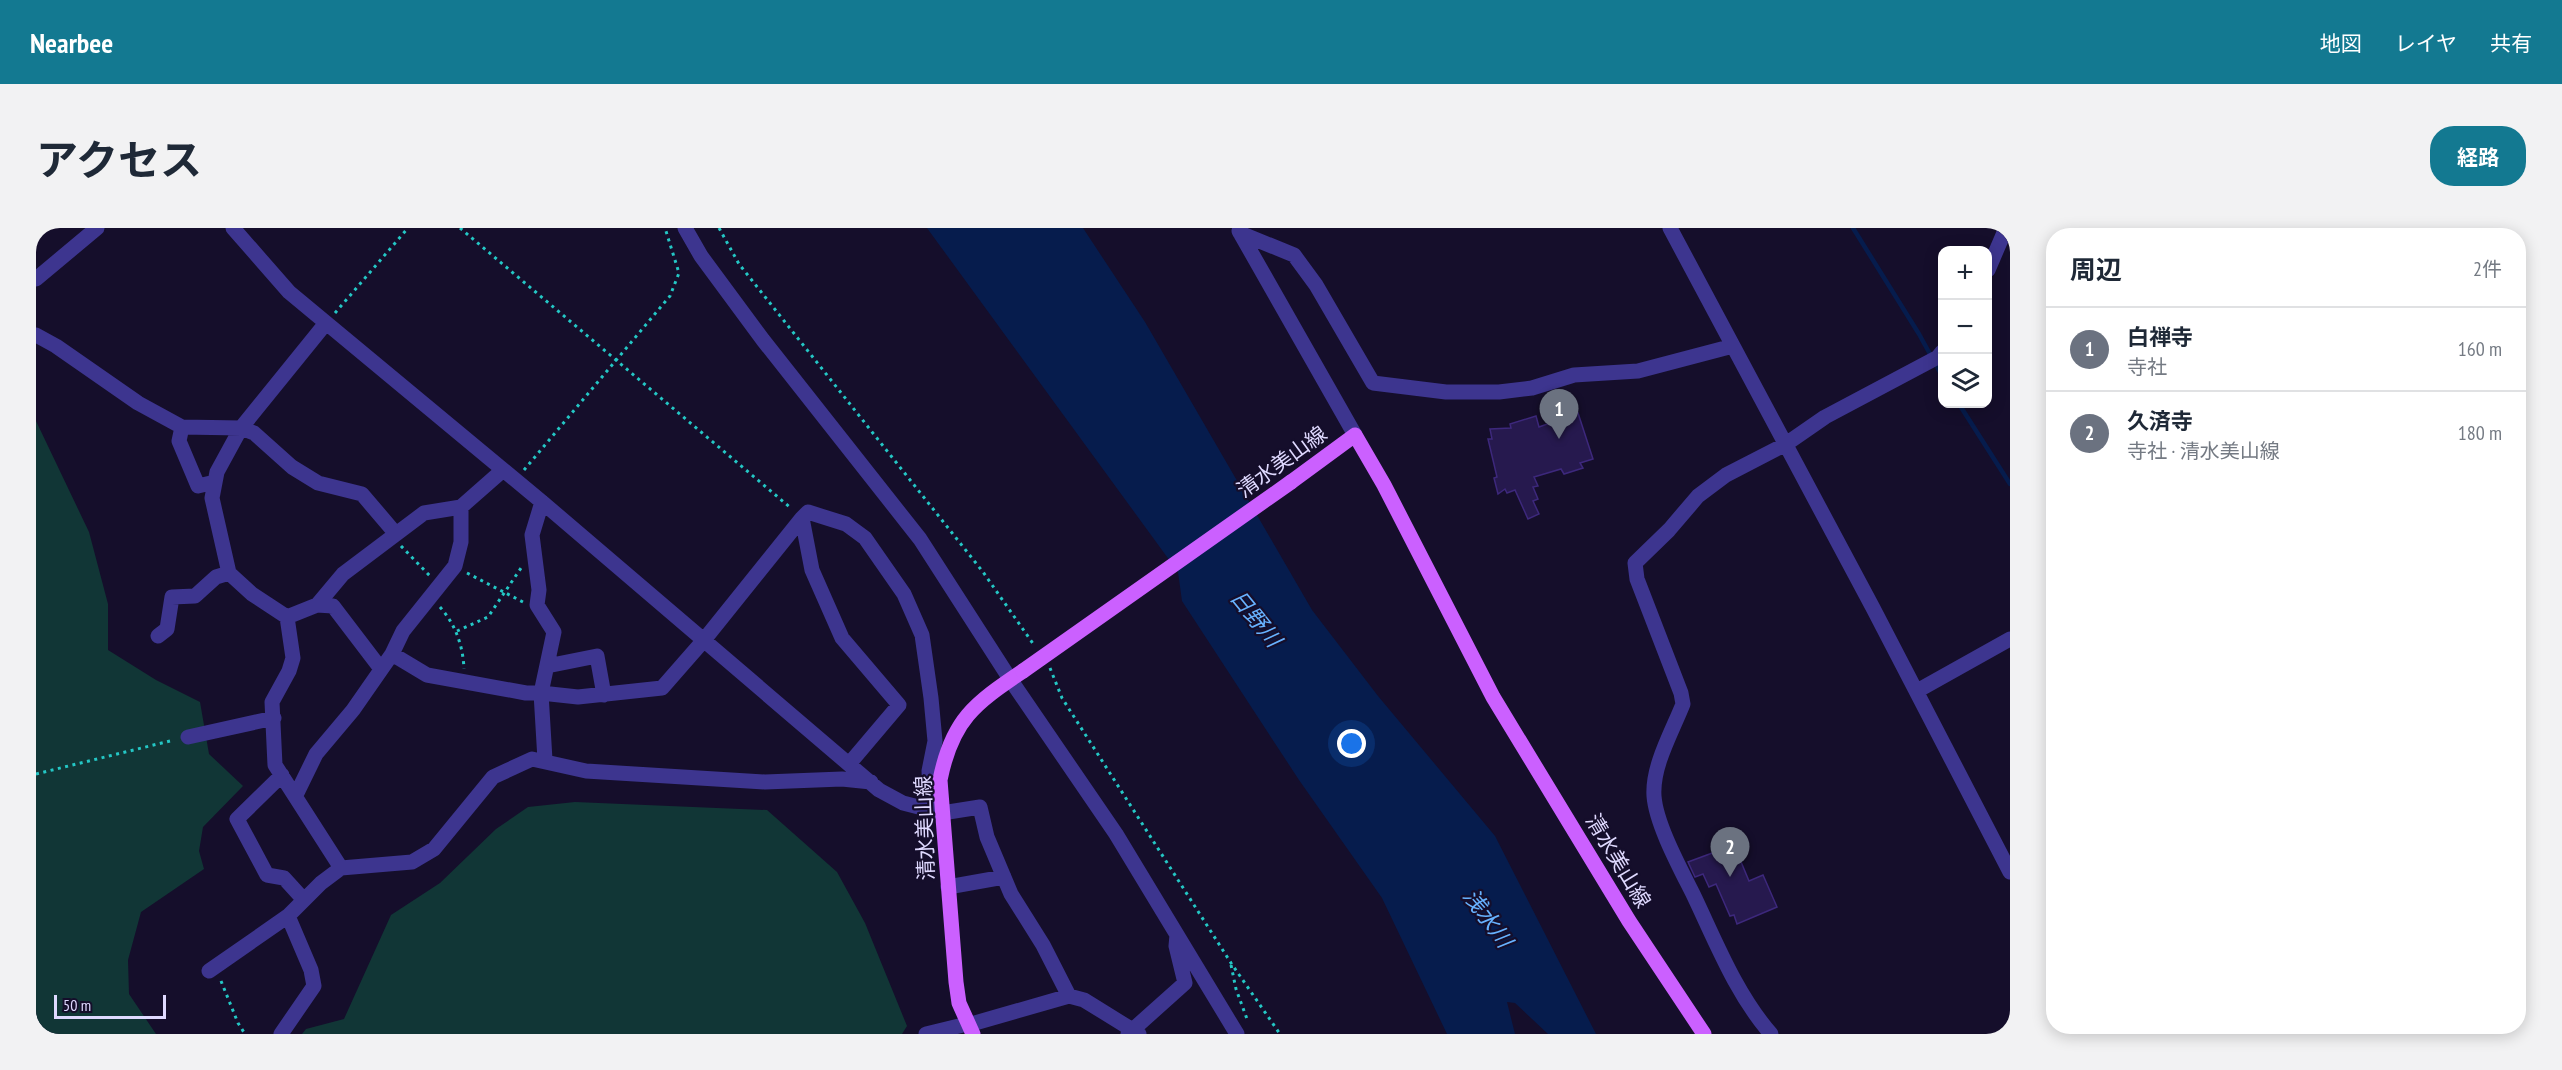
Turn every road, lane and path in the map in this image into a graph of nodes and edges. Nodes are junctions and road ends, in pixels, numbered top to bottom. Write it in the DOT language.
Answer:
graph roads {
  1 [pos="97,228"];
  2 [pos="233,228"];
  3 [pos="408,228"];
  4 [pos="460,228"];
  5 [pos="665,228"];
  6 [pos="685,228"];
  7 [pos="720,228"];
  8 [pos="1670,228"];
  9 [pos="2006,228"];
  10 [pos="1239,231"];
  11 [pos="1992,261"];
  12 [pos="36,279"];
  13 [pos="326,323"];
  14 [pos="36,335"];
  15 [pos="1733,346"];
  16 [pos="1940,354"];
  17 [pos="616,361"];
  18 [pos="182,427"];
  19 [pos="241,428"];
  20 [pos="1355,435"];
  21 [pos="1786,444"];
  22 [pos="503,470"];
  23 [pos="515,480"];
  24 [pos="215,482"];
  25 [pos="542,502"];
  26 [pos="461,507"];
  27 [pos="802,518"];
  28 [pos="396,534"];
  29 [pos="534,552"];
  30 [pos="455,566"];
  31 [pos="229,573"];
  32 [pos="434,590"];
  33 [pos="505,592"];
  34 [pos="316,605"];
  35 [pos="537,605"];
  36 [pos="287,617"];
  37 [pos="456,631"];
  38 [pos="158,636"];
  39 [pos="2010,639"];
  40 [pos="704,640"];
  41 [pos="1034,646"];
  42 [pos="392,654"];
  43 [pos="1047,664"];
  44 [pos="547,666"];
  45 [pos="381,669"];
  46 [pos="1016,675"];
  47 [pos="465,682"];
  48 [pos="1917,691"];
  49 [pos="541,693"];
  50 [pos="604,695"];
  51 [pos="274,718"];
  52 [pos="188,737"];
  53 [pos="545,760"];
  54 [pos="849,764"];
  55 [pos="36,774"];
  56 [pos="282,775"];
  57 [pos="871,782"];
  58 [pos="296,795"];
  59 [pos="942,813"];
  60 [pos="341,868"];
  61 [pos="2010,872"];
  62 [pos="1004,878"];
  63 [pos="948,887"];
  64 [pos="303,900"];
  65 [pos="288,916"];
  66 [pos="1178,933"];
  67 [pos="1231,963"];
  68 [pos="212,969"];
  69 [pos="1069,996"];
  70 [pos="1248,1023"];
  71 [pos="968,1028"];
  72 [pos="1133,1032"];
  73 [pos="245,1034"];
  74 [pos="281,1034"];
  75 [pos="926,1034"];
  76 [pos="1237,1034"];
  77 [pos="1280,1034"];
  78 [pos="1704,1034"];
  79 [pos="1771,1034"];
  1 -- 12 [label="street"];
  2 -- 13 [label="street"];
  3 -- 13 [label="path"];
  4 -- 17 [label="path"];
  5 -- 17 [label="path"];
  6 -- 46 [label="street"];
  7 -- 41 [label="path"];
  8 -- 15 [label="street"];
  9 -- 11 [label="street"];
  10 -- 15 [label="street"];
  10 -- 20 [label="street"];
  13 -- 19 [label="street"];
  13 -- 22 [label="street"];
  14 -- 18 [label="street"];
  15 -- 21 [label="street"];
  16 -- 21 [label="street"];
  17 -- 23 [label="path"];
  17 -- 27 [label="path"];
  18 -- 19 [label="street"];
  18 -- 24 [label="street"];
  19 -- 24 [label="street"];
  19 -- 28 [label="street"];
  20 -- 46 [label="main road, 清水美山線, bridge"];
  20 -- 78 [label="main road, 清水美山線"];
  21 -- 48 [label="street"];
  21 -- 79 [label="street"];
  22 -- 23 [label="street"];
  22 -- 26 [label="street"];
  23 -- 25 [label="street"];
  24 -- 31 [label="street"];
  25 -- 29 [label="street"];
  25 -- 40 [label="street"];
  26 -- 28 [label="street"];
  26 -- 30 [label="street"];
  27 -- 40 [label="street"];
  27 -- 54 [label="street"];
  27 -- 59 [label="street"];
  28 -- 32 [label="path"];
  28 -- 34 [label="street"];
  29 -- 33 [label="path"];
  29 -- 35 [label="street"];
  30 -- 32 [label="street"];
  30 -- 33 [label="path"];
  31 -- 36 [label="street"];
  31 -- 38 [label="street"];
  32 -- 37 [label="path"];
  32 -- 42 [label="street"];
  33 -- 35 [label="path"];
  33 -- 37 [label="path"];
  34 -- 36 [label="street"];
  34 -- 45 [label="street"];
  35 -- 44 [label="street"];
  36 -- 51 [label="street"];
  37 -- 47 [label="path"];
  39 -- 48 [label="street"];
  40 -- 50 [label="street"];
  40 -- 54 [label="street"];
  42 -- 45 [label="street"];
  42 -- 47 [label="street"];
  43 -- 67 [label="path"];
  44 -- 49 [label="street"];
  44 -- 50 [label="street"];
  45 -- 58 [label="street"];
  46 -- 59 [label="main road, 清水美山線"];
  46 -- 66 [label="street"];
  47 -- 49 [label="street"];
  48 -- 61 [label="street"];
  49 -- 50 [label="street"];
  49 -- 53 [label="street"];
  51 -- 52 [label="street"];
  51 -- 56 [label="street"];
  52 -- 55 [label="path"];
  53 -- 57 [label="street"];
  53 -- 60 [label="street"];
  54 -- 57 [label="street"];
  56 -- 58 [label="street"];
  56 -- 64 [label="street"];
  57 -- 59 [label="street"];
  58 -- 60 [label="street"];
  59 -- 62 [label="street"];
  59 -- 63 [label="main road, 清水美山線"];
  60 -- 64 [label="street"];
  62 -- 63 [label="street"];
  62 -- 69 [label="street"];
  63 -- 71 [label="main road, 清水美山線"];
  64 -- 65 [label="street"];
  65 -- 68 [label="street"];
  65 -- 74 [label="street"];
  66 -- 72 [label="street"];
  66 -- 76 [label="street"];
  67 -- 70 [label="path"];
  67 -- 77 [label="path"];
  68 -- 73 [label="path"];
  69 -- 71 [label="street"];
  69 -- 72 [label="street"];
  71 -- 75 [label="street"];
}
